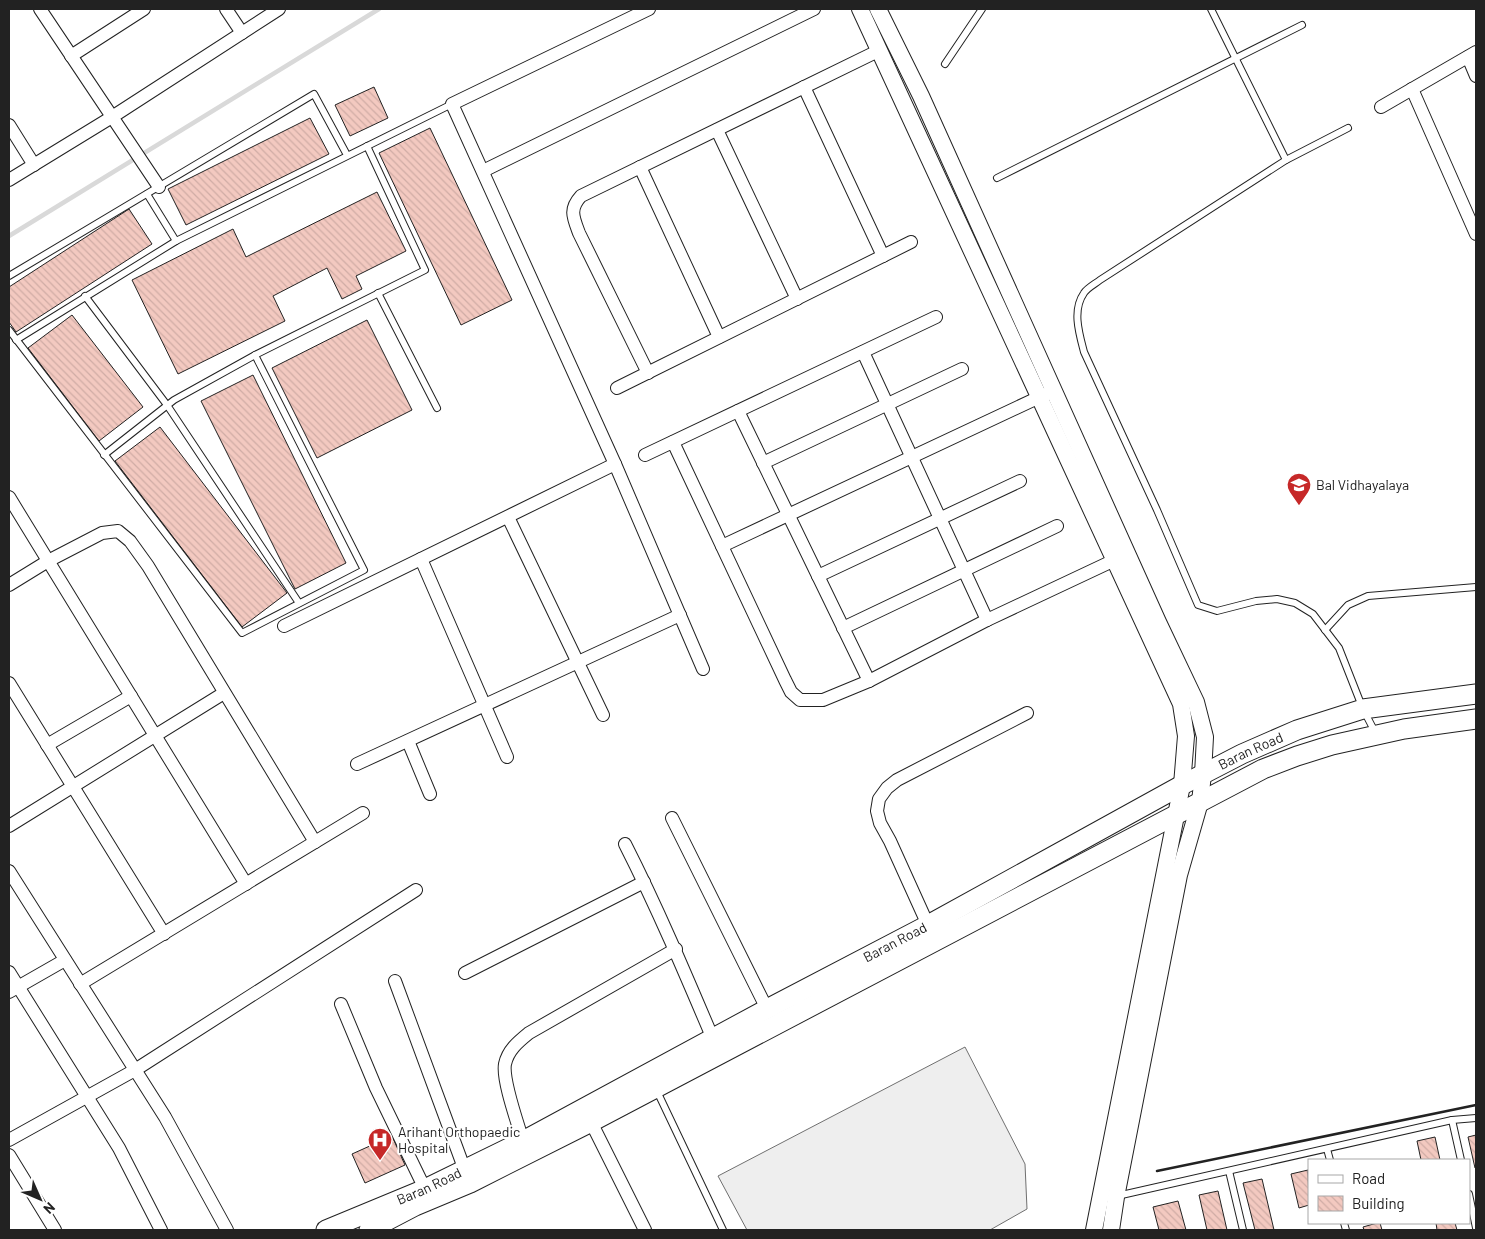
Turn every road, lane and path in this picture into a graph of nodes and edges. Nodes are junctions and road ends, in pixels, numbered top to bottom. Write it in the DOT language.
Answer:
graph roads {
  1 [pos="40,9"];
  2 [pos="144,9"];
  3 [pos="226,9"];
  4 [pos="279,9"];
  5 [pos="649,9"];
  6 [pos="814,9"];
  7 [pos="860,9"];
  8 [pos="878,9"];
  9 [pos="982,9"];
  10 [pos="1211,9"];
  11 [pos="1302,24"];
  12 [pos="242,33"];
  13 [pos="880,50"];
  14 [pos="1472,54"];
  15 [pos="71,56"];
  16 [pos="1235,58"];
  17 [pos="945,64"];
  18 [pos="1476,76"];
  19 [pos="804,87"];
  20 [pos="1412,89"];
  21 [pos="452,104"];
  22 [pos="1381,106"];
  23 [pos="112,117"];
  24 [pos="9,125"];
  25 [pos="1348,128"];
  26 [pos="717,130"];
  27 [pos="367,146"];
  28 [pos="347,155"];
  29 [pos="1286,160"];
  30 [pos="34,165"];
  31 [pos="640,167"];
  32 [pos="482,171"];
  33 [pos="997,178"];
  34 [pos="9,180"];
  35 [pos="158,187"];
  36 [pos="147,194"];
  37 [pos="1476,234"];
  38 [pos="176,241"];
  39 [pos="911,242"];
  40 [pos="883,256"];
  41 [pos="9,276"];
  42 [pos="378,293"];
  43 [pos="85,296"];
  44 [pos="796,299"];
  45 [pos="936,317"];
  46 [pos="9,330"];
  47 [pos="719,337"];
  48 [pos="16,340"];
  49 [pos="863,352"];
  50 [pos="255,355"];
  51 [pos="962,369"];
  52 [pos="648,373"];
  53 [pos="617,388"];
  54 [pos="1047,394"];
  55 [pos="887,404"];
  56 [pos="167,405"];
  57 [pos="437,408"];
  58 [pos="738,411"];
  59 [pos="673,442"];
  60 [pos="104,455"];
  61 [pos="646,455"];
  62 [pos="911,457"];
  63 [pos="615,464"];
  64 [pos="763,464"];
  65 [pos="1020,481"];
  66 [pos="9,497"];
  67 [pos="788,515"];
  68 [pos="508,517"];
  69 [pos="940,519"];
  70 [pos="1057,526"];
  71 [pos="722,546"];
  72 [pos="1121,557"];
  73 [pos="421,559"];
  74 [pos="48,561"];
  75 [pos="964,570"];
  76 [pos="818,576"];
  77 [pos="9,585"];
  78 [pos="1476,587"];
  79 [pos="299,603"];
  80 [pos="680,615"];
  81 [pos="987,620"];
  82 [pos="284,626"];
  83 [pos="843,628"];
  84 [pos="1326,630"];
  85 [pos="578,662"];
  86 [pos="703,668"];
  87 [pos="869,681"];
  88 [pos="9,683"];
  89 [pos="224,693"];
  90 [pos="1476,694"];
  91 [pos="131,696"];
  92 [pos="485,705"];
  93 [pos="1363,709"];
  94 [pos="1027,713"];
  95 [pos="603,715"];
  96 [pos="1476,719"];
  97 [pos="155,736"];
  98 [pos="1377,736"];
  99 [pos="408,741"];
  100 [pos="47,745"];
  101 [pos="507,757"];
  102 [pos="357,764"];
  103 [pos="1203,774"];
  104 [pos="1182,785"];
  105 [pos="73,786"];
  106 [pos="430,794"];
  107 [pos="1200,802"];
  108 [pos="363,813"];
  109 [pos="1175,816"];
  110 [pos="672,818"];
  111 [pos="9,826"];
  112 [pos="315,842"];
  113 [pos="624,844"];
  114 [pos="9,871"];
  115 [pos="644,882"];
  116 [pos="246,884"];
  117 [pos="416,890"];
  118 [pos="928,926"];
  119 [pos="164,934"];
  120 [pos="676,949"];
  121 [pos="65,960"];
  122 [pos="9,972"];
  123 [pos="465,973"];
  124 [pos="396,981"];
  125 [pos="80,984"];
  126 [pos="13,989"];
  127 [pos="341,1004"];
  128 [pos="767,1009"];
  129 [pos="713,1039"];
  130 [pos="135,1070"];
  131 [pos="655,1088"];
  132 [pos="88,1098"];
  133 [pos="1476,1118"];
  134 [pos="1452,1120"];
  135 [pos="591,1122"];
  136 [pos="9,1140"];
  137 [pos="523,1142"];
  138 [pos="1327,1149"];
  139 [pos="9,1154"];
  140 [pos="1330,1159"];
  141 [pos="1461,1159"];
  142 [pos="1229,1171"];
  143 [pos="467,1176"];
  144 [pos="425,1189"];
  145 [pos="1116,1197"];
  146 [pos="1470,1199"];
  147 [pos="1100,1202"];
  148 [pos="1476,1228"];
  149 [pos="55,1230"];
  150 [pos="161,1230"];
  151 [pos="228,1230"];
  152 [pos="326,1230"];
  153 [pos="369,1230"];
  154 [pos="645,1230"];
  155 [pos="722,1230"];
  156 [pos="1094,1230"];
  157 [pos="1111,1230"];
  158 [pos="1243,1230"];
  1 -- 15 [label="street"];
  2 -- 15 [label="street"];
  3 -- 12 [label="street"];
  4 -- 12 [label="street"];
  5 -- 21 [label="street"];
  6 -- 32 [label="street"];
  7 -- 13 [label="street"];
  8 -- 54 [label="street"];
  9 -- 17 [label="lane"];
  10 -- 16 [label="lane"];
  11 -- 16 [label="lane"];
  12 -- 23 [label="street"];
  13 -- 19 [label="street"];
  13 -- 54 [label="street"];
  14 -- 18 [label="street"];
  14 -- 20 [label="street"];
  15 -- 23 [label="street"];
  16 -- 29 [label="lane"];
  16 -- 33 [label="lane"];
  19 -- 26 [label="street"];
  19 -- 40 [label="street"];
  20 -- 22 [label="street"];
  20 -- 37 [label="street"];
  21 -- 27 [label="lane"];
  21 -- 32 [label="street"];
  23 -- 30 [label="street"];
  23 -- 35 [label="street"];
  24 -- 30 [label="street"];
  25 -- 29 [label="lane"];
  26 -- 31 [label="street"];
  26 -- 44 [label="street"];
  27 -- 28 [label="lane"];
  27 -- 42 [label="lane"];
  28 -- 35 [label="lane"];
  28 -- 38 [label="lane"];
  29 -- 84 [label="lane"];
  30 -- 34 [label="street"];
  31 -- 47 [label="street"];
  31 -- 52 [label="street"];
  32 -- 63 [label="street"];
  35 -- 36 [label="lane"];
  36 -- 38 [label="lane"];
  36 -- 41 [label="lane"];
  38 -- 43 [label="lane"];
  39 -- 40 [label="street"];
  40 -- 44 [label="street"];
  42 -- 50 [label="lane"];
  42 -- 57 [label="lane"];
  43 -- 48 [label="lane"];
  43 -- 56 [label="lane"];
  44 -- 47 [label="street"];
  45 -- 49 [label="street"];
  46 -- 48 [label="lane"];
  47 -- 52 [label="street"];
  48 -- 60 [label="lane"];
  49 -- 55 [label="street"];
  49 -- 58 [label="street"];
  50 -- 56 [label="lane"];
  50 -- 79 [label="lane"];
  51 -- 55 [label="street"];
  52 -- 53 [label="street"];
  54 -- 62 [label="street"];
  54 -- 72 [label="street"];
  55 -- 62 [label="street"];
  55 -- 64 [label="street"];
  56 -- 60 [label="lane"];
  56 -- 79 [label="lane"];
  58 -- 59 [label="street"];
  58 -- 64 [label="street"];
  59 -- 61 [label="street"];
  59 -- 71 [label="street"];
  60 -- 79 [label="lane"];
  62 -- 67 [label="street"];
  62 -- 69 [label="street"];
  63 -- 68 [label="street"];
  63 -- 80 [label="street"];
  64 -- 67 [label="street"];
  65 -- 69 [label="street"];
  66 -- 74 [label="street"];
  67 -- 71 [label="street"];
  67 -- 76 [label="street"];
  68 -- 73 [label="street"];
  68 -- 85 [label="street"];
  69 -- 75 [label="street"];
  69 -- 76 [label="street"];
  70 -- 75 [label="street"];
  71 -- 87 [label="street"];
  72 -- 81 [label="street"];
  72 -- 103 [label="street"];
  72 -- 104 [label="street"];
  73 -- 82 [label="street"];
  73 -- 92 [label="street"];
  74 -- 77 [label="street"];
  74 -- 89 [label="street"];
  74 -- 91 [label="street"];
  75 -- 81 [label="street"];
  75 -- 83 [label="street"];
  76 -- 83 [label="street"];
  78 -- 84 [label="lane"];
  80 -- 85 [label="street"];
  80 -- 86 [label="street"];
  81 -- 87 [label="street"];
  83 -- 87 [label="street"];
  84 -- 93 [label="lane"];
  85 -- 92 [label="street"];
  85 -- 95 [label="street"];
  88 -- 100 [label="street"];
  89 -- 97 [label="street"];
  89 -- 112 [label="street"];
  90 -- 93 [label="main road, Baran Road"];
  91 -- 97 [label="street"];
  91 -- 100 [label="street"];
  92 -- 99 [label="street"];
  92 -- 101 [label="street"];
  93 -- 98 [label="lane"];
  93 -- 103 [label="main road, Baran Road"];
  94 -- 118 [label="street"];
  96 -- 98 [label="main road, Baran Road"];
  97 -- 105 [label="street"];
  97 -- 116 [label="street"];
  98 -- 107 [label="main road, Baran Road"];
  99 -- 102 [label="street"];
  99 -- 106 [label="street"];
  100 -- 105 [label="street"];
  103 -- 104 [label="main road, Baran Road"];
  103 -- 107 [label="street"];
  104 -- 109 [label="street"];
  104 -- 118 [label="main road, Baran Road"];
  105 -- 111 [label="street"];
  105 -- 119 [label="street"];
  107 -- 109 [label="main road, Baran Road"];
  107 -- 145 [label="street"];
  108 -- 112 [label="street"];
  109 -- 131 [label="main road, Baran Road"];
  109 -- 147 [label="street"];
  110 -- 128 [label="street"];
  112 -- 116 [label="street"];
  113 -- 115 [label="street"];
  114 -- 121 [label="street"];
  115 -- 120 [label="street"];
  115 -- 123 [label="street"];
  116 -- 119 [label="street"];
  117 -- 130 [label="street"];
  118 -- 128 [label="main road, Baran Road"];
  119 -- 125 [label="street"];
  120 -- 129 [label="street"];
  120 -- 137 [label="street"];
  121 -- 125 [label="street"];
  121 -- 126 [label="street"];
  122 -- 126 [label="street"];
  124 -- 143 [label="street"];
  125 -- 130 [label="street"];
  126 -- 132 [label="street"];
  127 -- 144 [label="street"];
  128 -- 129 [label="main road, Baran Road"];
  129 -- 137 [label="main road, Baran Road"];
  130 -- 132 [label="street"];
  130 -- 151 [label="street"];
  131 -- 135 [label="main road, Baran Road"];
  131 -- 155 [label="lane"];
  132 -- 136 [label="street"];
  132 -- 150 [label="street"];
  133 -- 134 [label="lane"];
  134 -- 138 [label="lane"];
  134 -- 141 [label="lane"];
  135 -- 143 [label="main road, Baran Road"];
  135 -- 154 [label="street"];
  137 -- 143 [label="main road, Baran Road"];
  138 -- 140 [label="lane"];
  138 -- 142 [label="lane"];
  139 -- 149 [label="street"];
  142 -- 145 [label="lane"];
  142 -- 158 [label="lane"];
  143 -- 144 [label="main road, Baran Road"];
  143 -- 153 [label="main road, Baran Road"];
  144 -- 152 [label="main road, Baran Road"];
  145 -- 147 [label="lane"];
  145 -- 157 [label="street"];
  146 -- 148 [label="lane"];
  147 -- 156 [label="street"];
}
